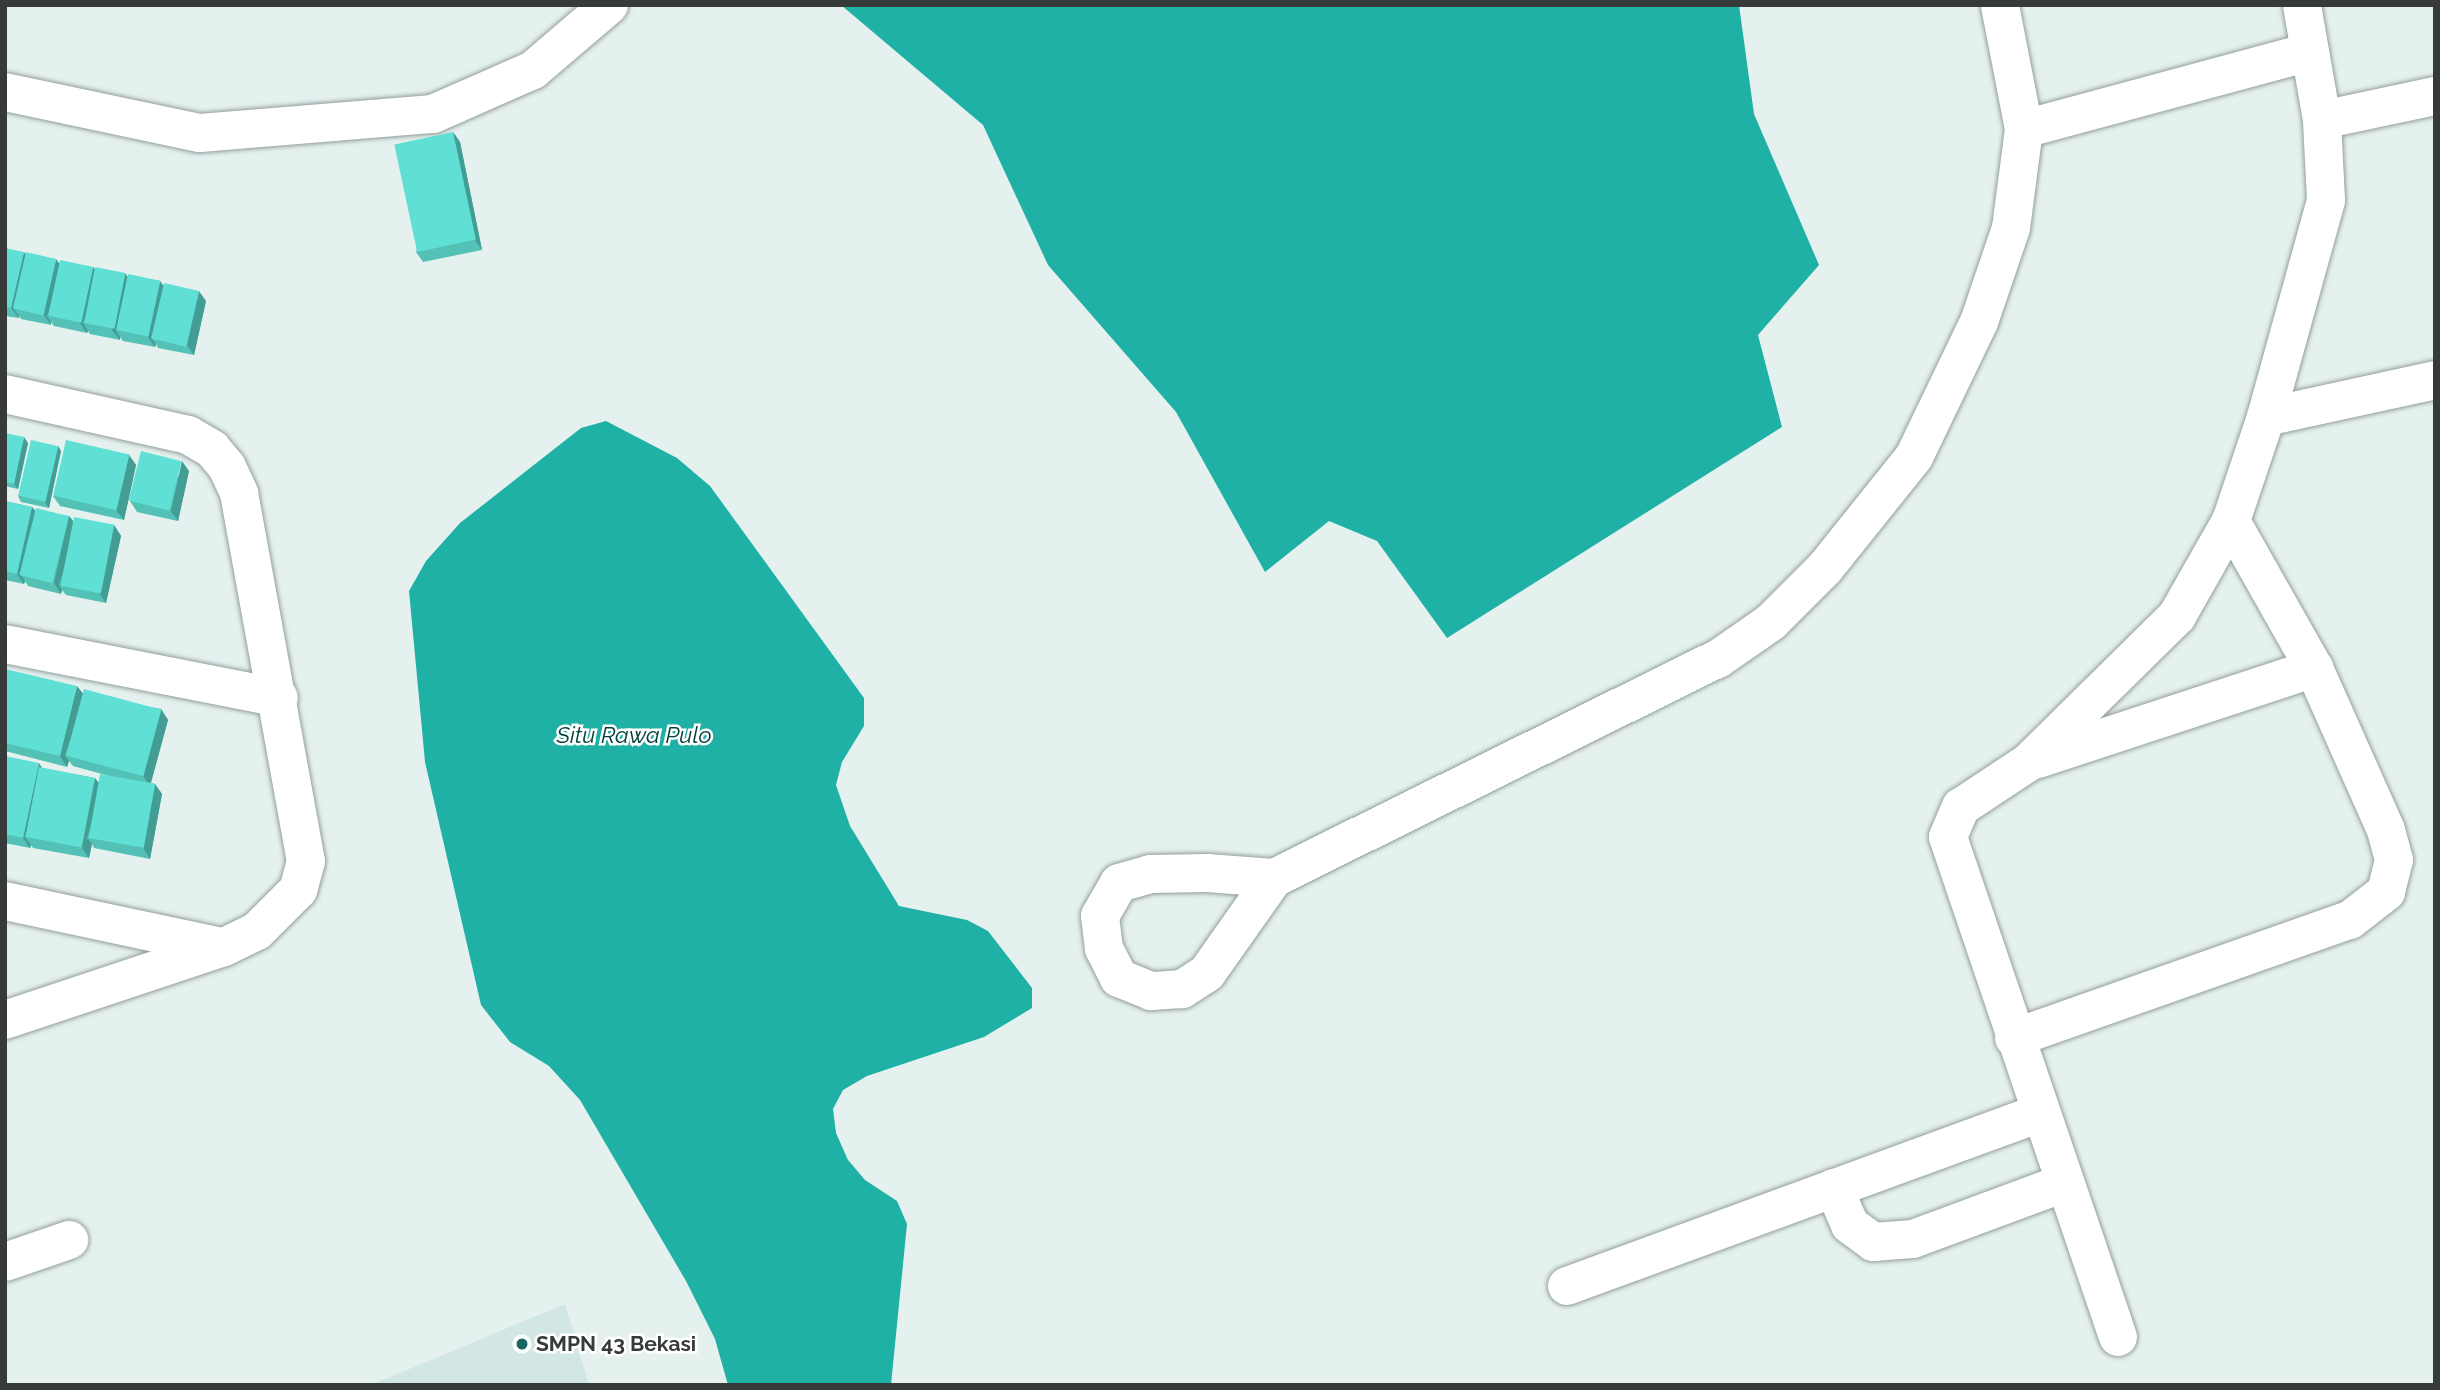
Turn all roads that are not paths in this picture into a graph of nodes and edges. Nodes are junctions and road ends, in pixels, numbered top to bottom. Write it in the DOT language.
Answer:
graph roads {
  1 [pos="609,5"];
  2 [pos="2000,5"];
  3 [pos="2302,5"];
  4 [pos="2310,52"];
  5 [pos="5,92"];
  6 [pos="2435,96"];
  7 [pos="2322,120"];
  8 [pos="2024,129"];
  9 [pos="2435,380"];
  10 [pos="5,394"];
  11 [pos="2266,417"];
  12 [pos="2231,521"];
  13 [pos="5,644"];
  14 [pos="2314,668"];
  15 [pos="279,698"];
  16 [pos="2029,762"];
  17 [pos="1274,878"];
  18 [pos="5,901"];
  19 [pos="224,947"];
  20 [pos="5,1020"];
  21 [pos="2014,1038"];
  22 [pos="2040,1113"];
  23 [pos="2064,1183"];
  24 [pos="1834,1188"];
  25 [pos="69,1240"];
  26 [pos="5,1262"];
  27 [pos="1567,1286"];
  28 [pos="2118,1337"];
  1 -- 5 [label="street"];
  2 -- 8 [label="street"];
  3 -- 4 [label="street"];
  4 -- 7 [label="street"];
  4 -- 8 [label="street"];
  6 -- 7 [label="street"];
  7 -- 11 [label="street"];
  8 -- 17 [label="street"];
  9 -- 11 [label="street"];
  10 -- 15 [label="street"];
  11 -- 12 [label="street"];
  12 -- 14 [label="street"];
  12 -- 16 [label="street"];
  13 -- 15 [label="street"];
  14 -- 16 [label="street"];
  14 -- 21 [label="street"];
  15 -- 19 [label="street"];
  16 -- 21 [label="street"];
  18 -- 19 [label="street"];
  19 -- 20 [label="street"];
  21 -- 22 [label="street"];
  22 -- 23 [label="street"];
  22 -- 24 [label="street"];
  23 -- 24 [label="street"];
  23 -- 28 [label="street"];
  24 -- 27 [label="street"];
  25 -- 26 [label="street"];
}
